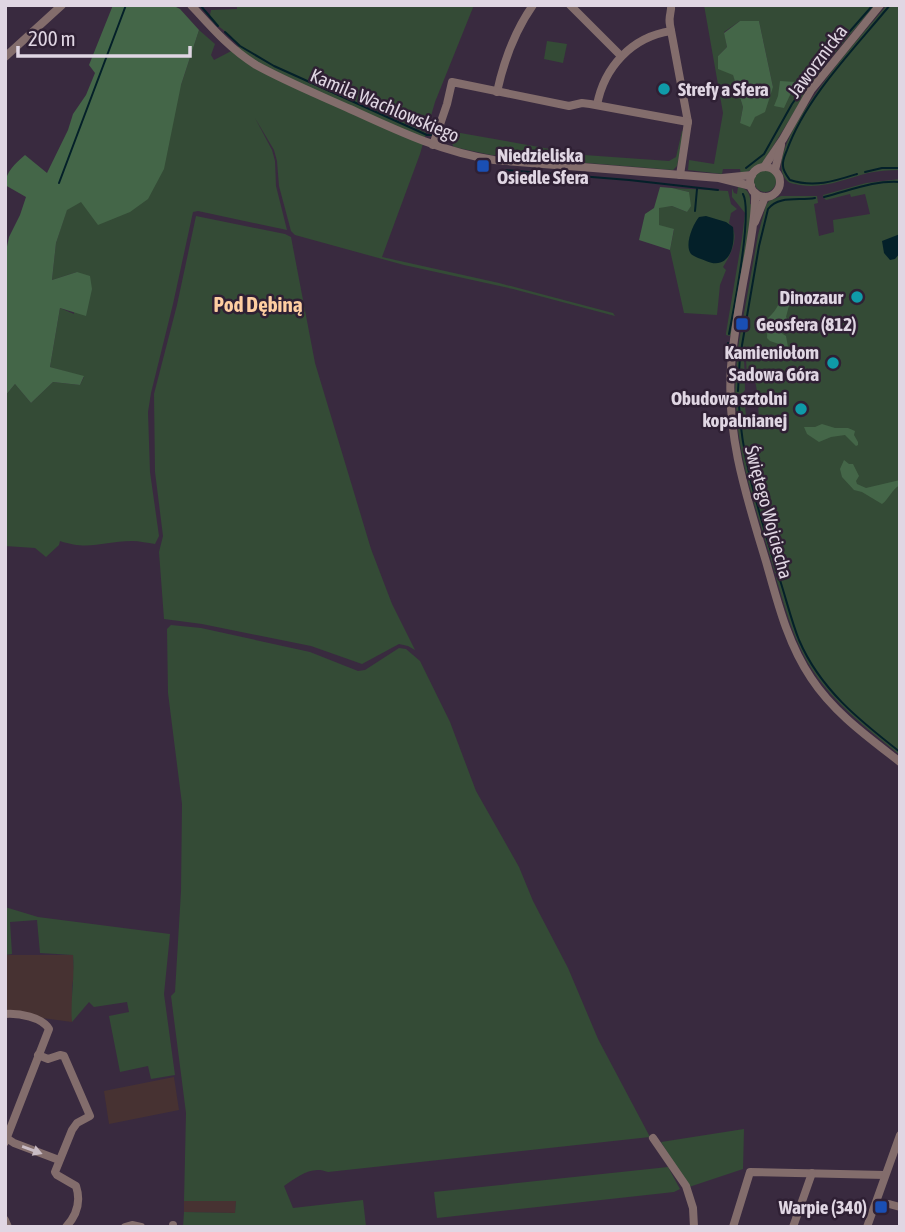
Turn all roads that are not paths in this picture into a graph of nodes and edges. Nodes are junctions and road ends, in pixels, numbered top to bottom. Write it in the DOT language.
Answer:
graph roads {
  1 [pos="62,5"];
  2 [pos="191,5"];
  3 [pos="533,5"];
  4 [pos="570,5"];
  5 [pos="671,5"];
  6 [pos="880,5"];
  7 [pos="671,31"];
  8 [pos="621,56"];
  9 [pos="5,57"];
  10 [pos="497,92"];
  11 [pos="597,105"];
  12 [pos="688,122"];
  13 [pos="783,139"];
  14 [pos="433,145"];
  15 [pos="764,166"];
  16 [pos="775,170"];
  17 [pos="752,174"];
  18 [pos="680,175"];
  19 [pos="719,178"];
  20 [pos="753,190"];
  21 [pos="765,197"];
  22 [pos="753,225"];
  23 [pos="900,762"];
  24 [pos="5,1014"];
  25 [pos="38,1055"];
  26 [pos="900,1135"];
  27 [pos="653,1138"];
  28 [pos="6,1139"];
  29 [pos="59,1160"];
  30 [pos="812,1173"];
  31 [pos="885,1175"];
  32 [pos="889,1203"];
  33 [pos="900,1207"];
  34 [pos="5,1221"];
  35 [pos="8,1227"];
  36 [pos="66,1227"];
  37 [pos="125,1227"];
  38 [pos="141,1227"];
  39 [pos="694,1227"];
  40 [pos="733,1227"];
  41 [pos="793,1227"];
  42 [pos="867,1227"];
  1 -- 9 [label="street"];
  2 -- 14 [label="street, Kamila Wachlowskiego"];
  3 -- 10 [label="street"];
  4 -- 8 [label="street"];
  5 -- 7 [label="street"];
  6 -- 13 [label="street, Jaworznicka"];
  7 -- 8 [label="street"];
  7 -- 12 [label="street"];
  8 -- 11 [label="street"];
  10 -- 11 [label="street"];
  10 -- 14 [label="street"];
  11 -- 12 [label="street"];
  12 -- 18 [label="street"];
  13 -- 15 [label="street, Jaworznicka"];
  13 -- 16 [label="street, Jaworznicka"];
  14 -- 18 [label="street, Kamila Wachlowskiego"];
  15 -- 16 [label="street"];
  15 -- 17 [label="street"];
  16 -- 21 [label="street"];
  17 -- 19 [label="street, Kamila Wachlowskiego"];
  17 -- 20 [label="street"];
  18 -- 19 [label="street, Kamila Wachlowskiego"];
  19 -- 20 [label="street, Kamila Wachlowskiego"];
  20 -- 21 [label="street"];
  20 -- 22 [label="street, Świętego Wojciecha"];
  21 -- 22 [label="street, Świętego Wojciecha"];
  22 -- 23 [label="street, Świętego Wojciecha"];
  24 -- 25 [label="street"];
  25 -- 28 [label="street"];
  25 -- 29 [label="street"];
  26 -- 31 [label="street"];
  27 -- 39 [label="street"];
  28 -- 29 [label="street, one-way"];
  29 -- 36 [label="street"];
  30 -- 31 [label="street"];
  30 -- 40 [label="street"];
  30 -- 41 [label="street"];
  31 -- 42 [label="street"];
  32 -- 33 [label="street"];
  34 -- 35 [label="street"];
  37 -- 38 [label="street"];
}
